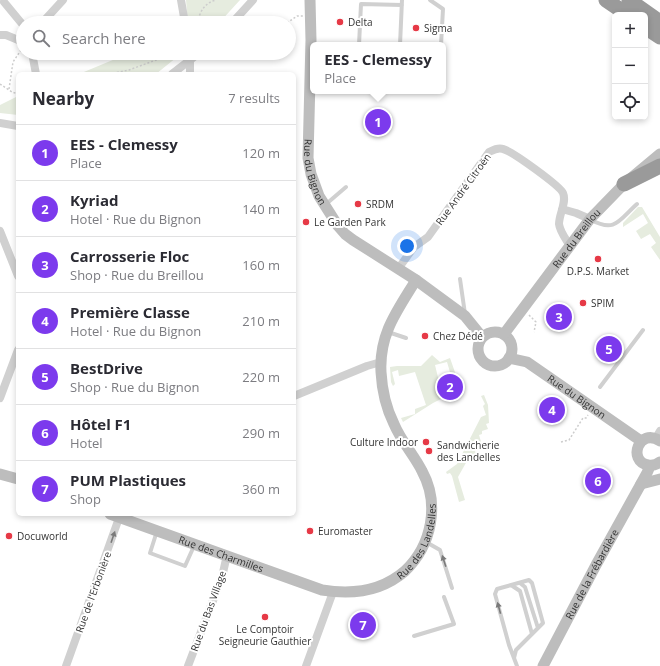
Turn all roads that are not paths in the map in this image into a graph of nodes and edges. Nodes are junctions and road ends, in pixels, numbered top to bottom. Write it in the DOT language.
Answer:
graph roads {
  1 [pos="63,0"];
  2 [pos="181,0"];
  3 [pos="253,0"];
  4 [pos="309,0"];
  5 [pos="402,0"];
  6 [pos="430,0"];
  7 [pos="606,0"];
  8 [pos="629,0"];
  9 [pos="4,2"];
  10 [pos="402,6"];
  11 [pos="624,12"];
  12 [pos="48,16"];
  13 [pos="184,16"];
  14 [pos="238,16"];
  15 [pos="16,17"];
  16 [pos="660,22"];
  17 [pos="648,29"];
  18 [pos="0,35"];
  19 [pos="660,37"];
  20 [pos="16,39"];
  21 [pos="311,42"];
  22 [pos="359,42"];
  23 [pos="400,42"];
  24 [pos="441,42"];
  25 [pos="33,60"];
  26 [pos="187,60"];
  27 [pos="190,60"];
  28 [pos="36,72"];
  29 [pos="174,72"];
  30 [pos="190,72"];
  31 [pos="310,94"];
  32 [pos="0,122"];
  33 [pos="16,126"];
  34 [pos="660,154"];
  35 [pos="660,166"];
  36 [pos="624,184"];
  37 [pos="346,187"];
  38 [pos="637,204"];
  39 [pos="325,205"];
  40 [pos="562,209"];
  41 [pos="590,219"];
  42 [pos="0,231"];
  43 [pos="570,246"];
  44 [pos="398,269"];
  45 [pos="16,271"];
  46 [pos="460,279"];
  47 [pos="416,280"];
  48 [pos="465,316"];
  49 [pos="643,330"];
  50 [pos="386,332"];
  51 [pos="504,334"];
  52 [pos="482,337"];
  53 [pos="406,338"];
  54 [pos="16,355"];
  55 [pos="510,358"];
  56 [pos="381,362"];
  57 [pos="600,388"];
  58 [pos="296,395"];
  59 [pos="0,398"];
  60 [pos="659,436"];
  61 [pos="641,441"];
  62 [pos="655,464"];
  63 [pos="0,474"];
  64 [pos="16,478"];
  65 [pos="660,479"];
  66 [pos="641,484"];
  67 [pos="117,516"];
  68 [pos="120,516"];
  69 [pos="157,531"];
  70 [pos="425,542"];
  71 [pos="195,544"];
  72 [pos="227,555"];
  73 [pos="520,583"];
  74 [pos="511,585"];
  75 [pos="452,588"];
  76 [pos="333,592"];
  77 [pos="444,597"];
  78 [pos="538,628"];
  79 [pos="532,634"];
  80 [pos="414,636"];
  81 [pos="514,658"];
  82 [pos="66,666"];
  83 [pos="188,666"];
  84 [pos="306,666"];
  85 [pos="517,666"];
  86 [pos="543,666"];
  1 -- 12 [label="street"];
  2 -- 13 [label="street"];
  3 -- 14 [label="street"];
  4 -- 21 [label="street, Rue du Bignon"];
  5 -- 10 [label="lane"];
  6 -- 24 [label="lane"];
  7 -- 11 [label="highway"];
  8 -- 16 [label="highway"];
  9 -- 15 [label="street"];
  10 -- 22 [label="lane"];
  10 -- 23 [label="lane"];
  17 -- 19 [label="highway"];
  18 -- 20 [label="street"];
  25 -- 28 [label="street"];
  26 -- 29 [label="street"];
  27 -- 30 [label="street"];
  31 -- 39 [label="street, Rue du Bignon"];
  32 -- 33 [label="street"];
  34 -- 36 [label="street, Rue du Breillou"];
  35 -- 36 [label="highway"];
  36 -- 41 [label="street, Rue du Breillou"];
  37 -- 39 [label="lane"];
  38 -- 41 [label="lane"];
  39 -- 44 [label="street, Rue du Bignon"];
  40 -- 41 [label="street"];
  40 -- 43 [label="street, Rue André Citroën"];
  40 -- 44 [label="street, Rue André Citroën"];
  41 -- 43 [label="street, Rue du Breillou"];
  42 -- 45 [label="street"];
  43 -- 51 [label="street, Rue du Breillou"];
  44 -- 47 [label="street, Rue du Bignon"];
  46 -- 48 [label="lane"];
  47 -- 48 [label="street, Rue du Bignon"];
  47 -- 50 [label="street, Rue des Landelles"];
  48 -- 52 [label="street, Rue du Bignon"];
  49 -- 57 [label="lane"];
  50 -- 53 [label="lane"];
  50 -- 56 [label="street, Rue des Landelles"];
  51 -- 52 [label="street"];
  51 -- 55 [label="street"];
  52 -- 55 [label="street"];
  54 -- 59 [label="street"];
  55 -- 61 [label="street, Rue du Bignon"];
  56 -- 58 [label="street"];
  56 -- 70 [label="street, Rue des Landelles"];
  60 -- 61 [label="street"];
  61 -- 62 [label="street"];
  62 -- 66 [label="street, Rue de la Frébardière"];
  63 -- 64 [label="street"];
  65 -- 66 [label="street"];
  66 -- 86 [label="street, Rue de la Frébardière"];
  82 -- 67 [label="street, Rue de l'Erbonière, one-way"];
  68 -- 69 [label="street, Rue des Charmilles"];
  69 -- 71 [label="street, Rue des Charmilles"];
  69 -- 71 [label="lane"];
  75 -- 70 [label="lane, one-way"];
  70 -- 76 [label="street, Rue des Landelles"];
  71 -- 72 [label="street, Rue des Charmilles"];
  72 -- 76 [label="street, Rue des Charmilles"];
  72 -- 83 [label="street, Rue du Bas Village"];
  73 -- 74 [label="lane"];
  73 -- 78 [label="lane"];
  73 -- 78 [label="lane"];
  74 -- 79 [label="lane"];
  81 -- 74 [label="lane, one-way"];
  76 -- 84 [label="street"];
  77 -- 80 [label="lane"];
  78 -- 79 [label="lane"];
  79 -- 81 [label="lane"];
  81 -- 85 [label="lane"];
}
